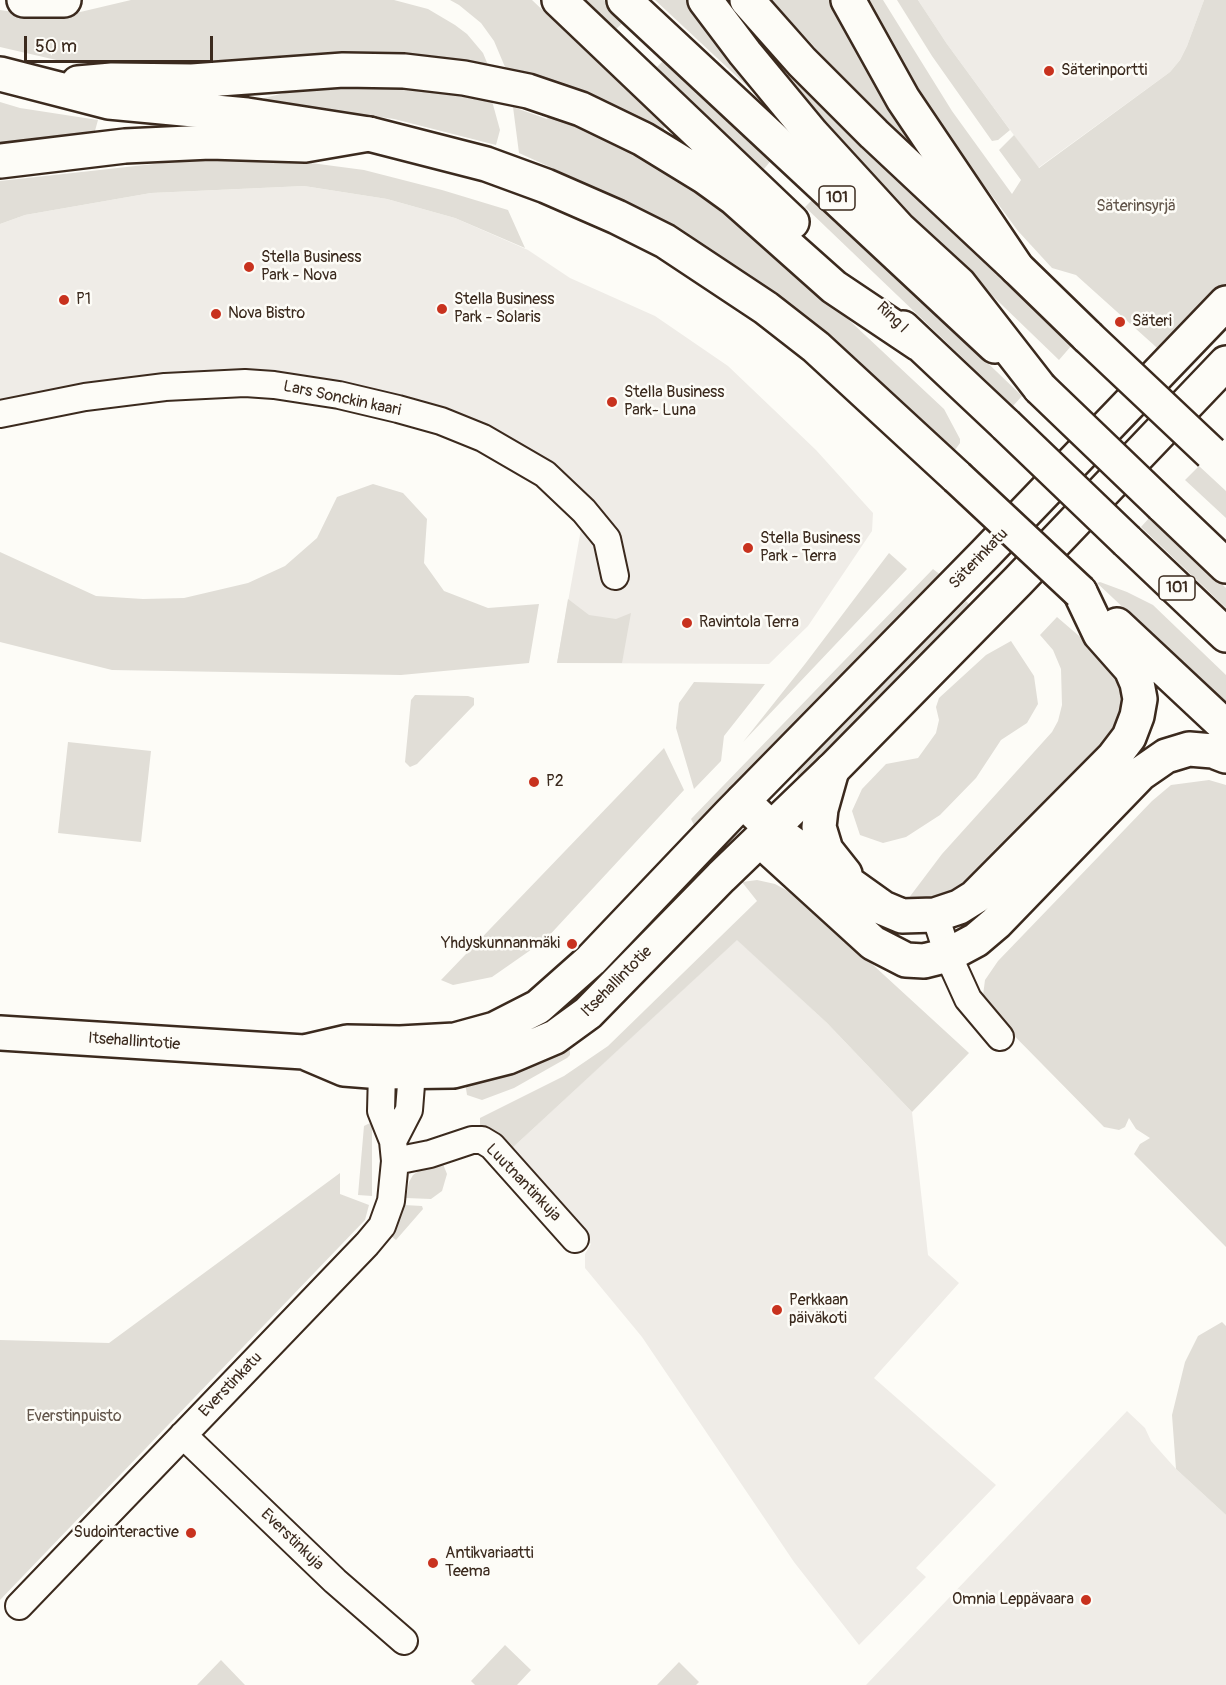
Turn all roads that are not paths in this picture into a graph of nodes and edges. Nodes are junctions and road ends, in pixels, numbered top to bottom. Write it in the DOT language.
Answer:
graph roads {
  1 [pos="24,0"];
  2 [pos="63,0"];
  3 [pos="559,0"];
  4 [pos="624,0"];
  5 [pos="705,0"];
  6 [pos="747,0"];
  7 [pos="848,0"];
  8 [pos="0,74"];
  9 [pos="44,86"];
  10 [pos="369,134"];
  11 [pos="0,161"];
  12 [pos="1017,268"];
  13 [pos="1226,303"];
  14 [pos="919,344"];
  15 [pos="1226,363"];
  16 [pos="1040,388"];
  17 [pos="0,414"];
  18 [pos="1218,460"];
  19 [pos="1226,566"];
  20 [pos="615,576"];
  21 [pos="1080,592"];
  22 [pos="1226,635"];
  23 [pos="1226,727"];
  24 [pos="1226,756"];
  25 [pos="832,770"];
  26 [pos="737,807"];
  27 [pos="765,834"];
  28 [pos="857,890"];
  29 [pos="935,915"];
  30 [pos="948,955"];
  31 [pos="0,1033"];
  32 [pos="1000,1037"];
  33 [pos="398,1062"];
  34 [pos="394,1151"];
  35 [pos="575,1239"];
  36 [pos="183,1435"];
  37 [pos="20,1606"];
  38 [pos="404,1641"];
  1 -- 2 [label="main road"];
  3 -- 14 [label="main road, Ring I / 101"];
  4 -- 16 [label="main road, 101"];
  5 -- 16 [label="main road"];
  6 -- 12 [label="main road"];
  7 -- 12 [label="main road"];
  8 -- 9 [label="main road"];
  9 -- 10 [label="main road"];
  9 -- 14 [label="main road"];
  10 -- 11 [label="main road"];
  10 -- 21 [label="main road, bridge"];
  12 -- 18 [label="main road, bridge"];
  13 -- 26 [label="main road, Säterinkatu"];
  14 -- 22 [label="main road, Ring I / 101, bridge"];
  15 -- 25 [label="main road"];
  16 -- 19 [label="main road, 101, bridge"];
  17 -- 20 [label="street, Lars Sonckin kaari"];
  21 -- 23 [label="main road"];
  21 -- 29 [label="main road"];
  24 -- 30 [label="main road"];
  25 -- 27 [label="main road"];
  25 -- 28 [label="main road"];
  26 -- 27 [label="main road"];
  26 -- 33 [label="main road, Itsehallintotie"];
  27 -- 28 [label="main road"];
  27 -- 30 [label="main road"];
  27 -- 33 [label="main road, Itsehallintotie"];
  28 -- 29 [label="main road"];
  29 -- 30 [label="street"];
  30 -- 32 [label="street"];
  31 -- 33 [label="main road, Itsehallintotie"];
  33 -- 34 [label="street, Everstinkatu"];
  34 -- 35 [label="street, Luutnantinkuja"];
  34 -- 36 [label="street, Everstinkatu"];
  36 -- 37 [label="street, Everstinkatu"];
  36 -- 38 [label="street, Everstinkuja"];
}
